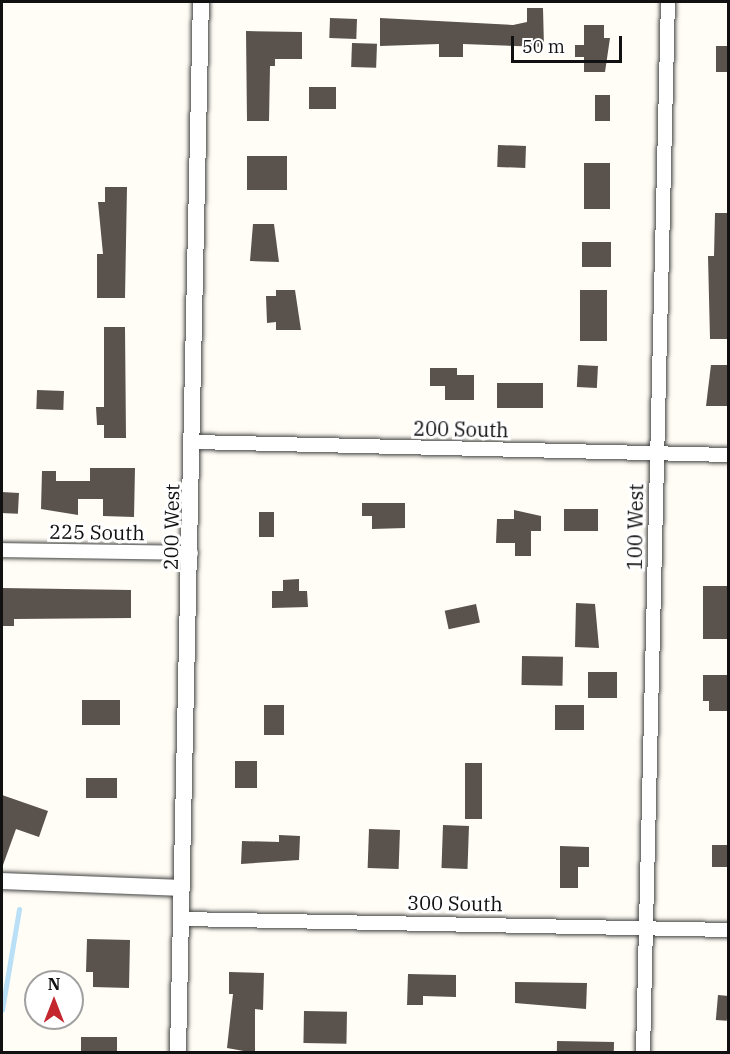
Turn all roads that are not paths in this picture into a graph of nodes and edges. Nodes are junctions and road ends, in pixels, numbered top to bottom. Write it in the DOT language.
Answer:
graph roads {
  1 [pos="201,2"];
  2 [pos="668,2"];
  3 [pos="194,442"];
  4 [pos="657,453"];
  5 [pos="729,455"];
  6 [pos="2,550"];
  7 [pos="191,553"];
  8 [pos="2,881"];
  9 [pos="182,888"];
  10 [pos="182,919"];
  11 [pos="645,927"];
  12 [pos="729,930"];
  13 [pos="178,1053"];
  14 [pos="643,1053"];
  1 -- 3 [label="street, 200 West"];
  2 -- 4 [label="street, 100 West"];
  3 -- 4 [label="street, 200 South"];
  3 -- 7 [label="street, 200 West"];
  4 -- 5 [label="street, 200 South"];
  4 -- 11 [label="street, 100 West"];
  6 -- 7 [label="street, 225 South"];
  7 -- 9 [label="street, 200 West"];
  8 -- 9 [label="street"];
  9 -- 10 [label="street, 200 West"];
  10 -- 11 [label="street, 300 South"];
  10 -- 13 [label="street, 200 West"];
  11 -- 12 [label="street, 300 South"];
  11 -- 14 [label="street, 100 West"];
}
